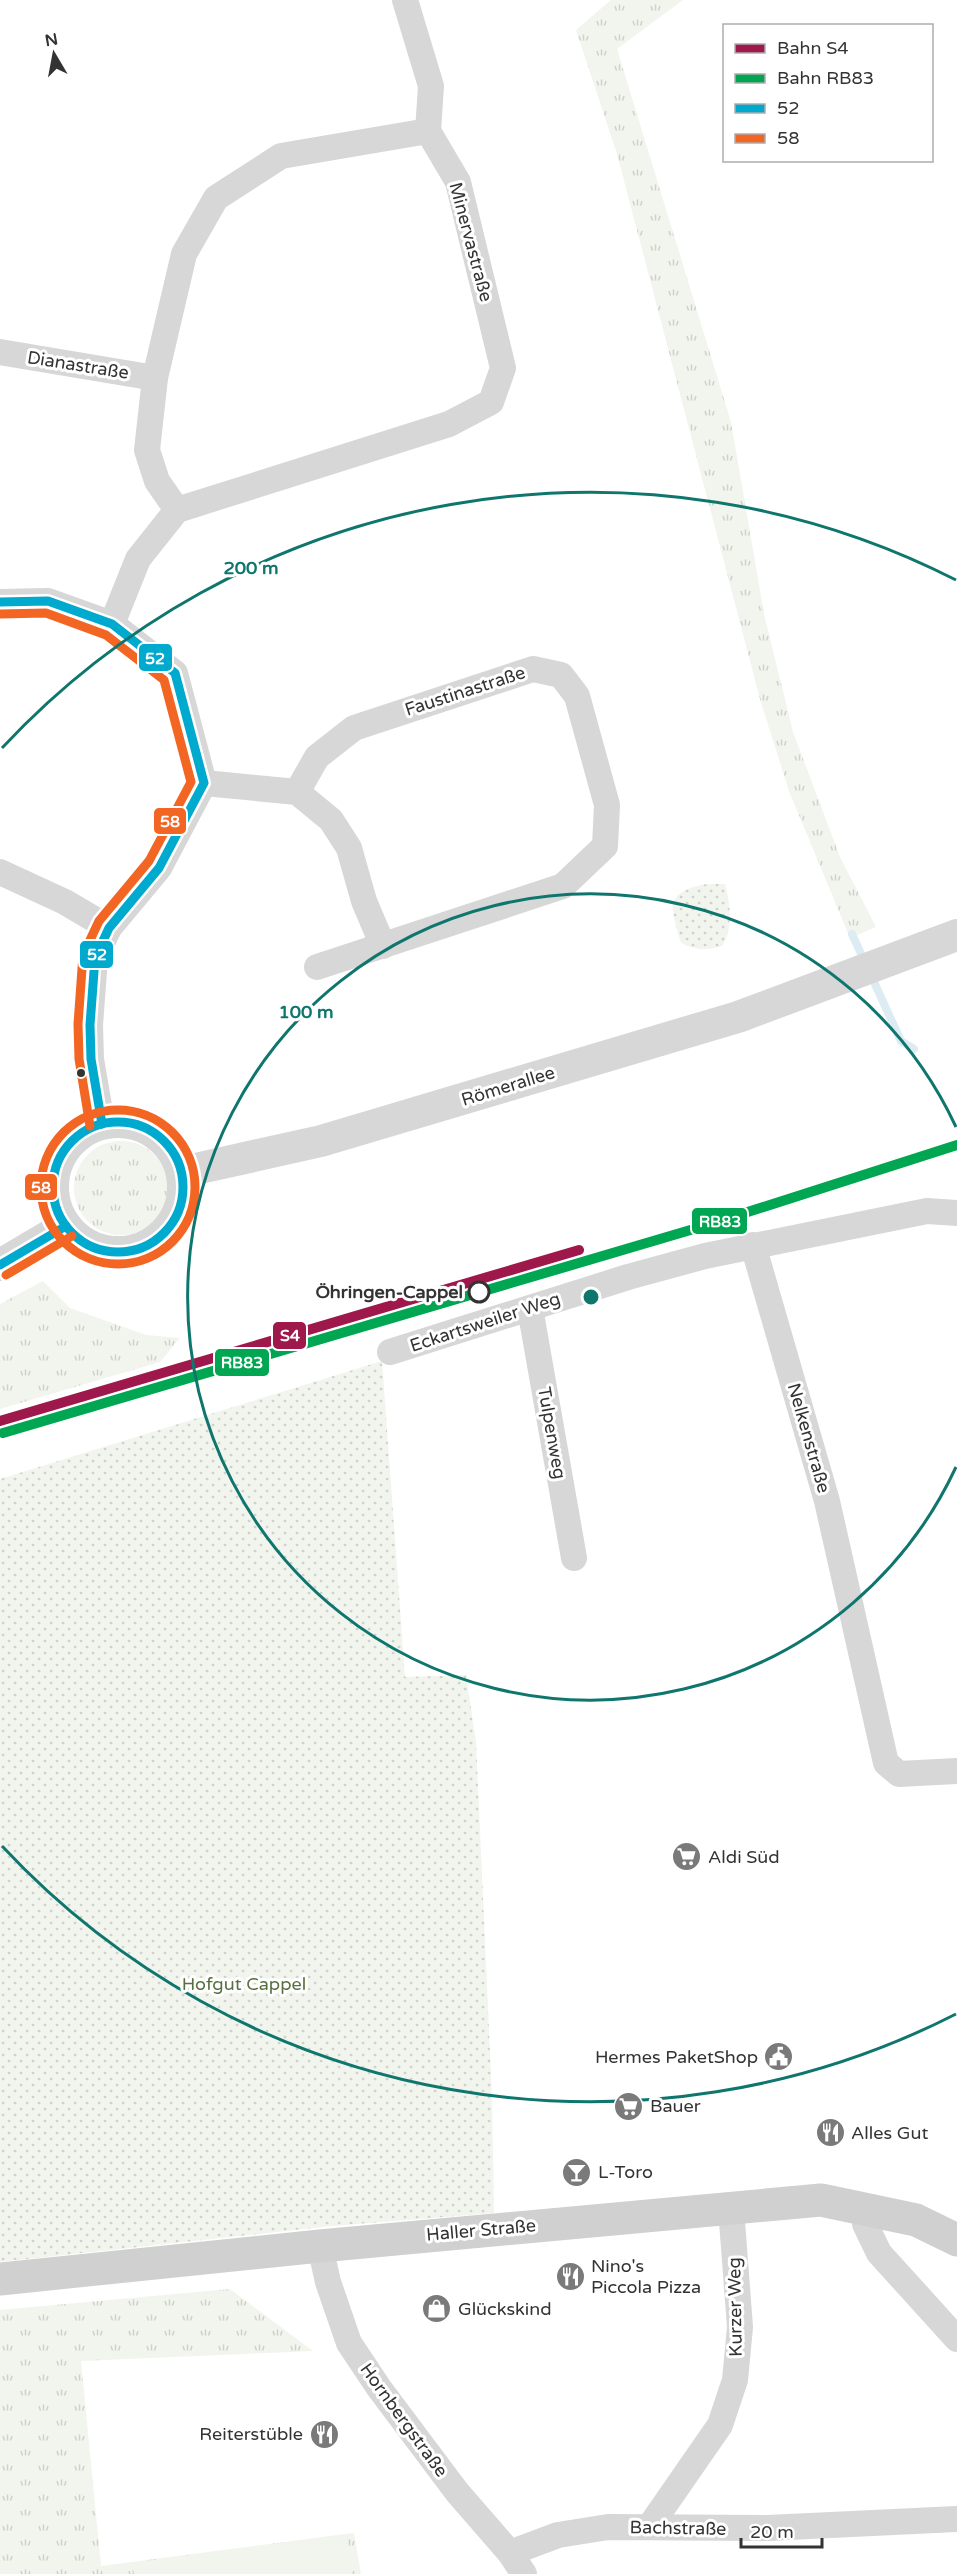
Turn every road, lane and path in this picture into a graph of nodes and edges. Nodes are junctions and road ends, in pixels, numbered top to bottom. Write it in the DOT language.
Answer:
graph roads {
  1 [pos="405,0"];
  2 [pos="428,131"];
  3 [pos="0,352"];
  4 [pos="155,378"];
  5 [pos="177,510"];
  6 [pos="0,602"];
  7 [pos="112,624"];
  8 [pos="204,783"];
  9 [pos="297,792"];
  10 [pos="0,872"];
  11 [pos="109,928"];
  12 [pos="957,935"];
  13 [pos="382,946"];
  14 [pos="317,966"];
  15 [pos="102,1124"];
  16 [pos="182,1172"];
  17 [pos="957,1213"];
  18 [pos="66,1226"];
  19 [pos="753,1245"];
  20 [pos="0,1265"];
  21 [pos="530,1308"];
  22 [pos="390,1352"];
  23 [pos="574,1558"];
  24 [pos="957,1771"];
  25 [pos="731,2208"];
  26 [pos="867,2209"];
  27 [pos="957,2240"];
  28 [pos="320,2246"];
  29 [pos="0,2279"];
  30 [pos="957,2339"];
  31 [pos="957,2519"];
  32 [pos="650,2526"];
  33 [pos="510,2553"];
  34 [pos="524,2574"];
  1 -- 2 [label="street"];
  2 -- 4 [label="street"];
  2 -- 5 [label="street, Minervastraße"];
  3 -- 4 [label="street, Dianastraße"];
  4 -- 5 [label="street"];
  5 -- 7 [label="street"];
  6 -- 7 [label="street"];
  7 -- 8 [label="street"];
  8 -- 9 [label="street"];
  8 -- 11 [label="street"];
  9 -- 13 [label="street"];
  9 -- 13 [label="street, Faustinastraße"];
  10 -- 11 [label="street"];
  11 -- 15 [label="street"];
  12 -- 16 [label="street, Römerallee"];
  13 -- 14 [label="street, Faustinastraße"];
  15 -- 16 [label="street"];
  15 -- 18 [label="street"];
  16 -- 18 [label="street"];
  17 -- 19 [label="street"];
  18 -- 20 [label="street"];
  19 -- 21 [label="street, Eckartsweiler Weg"];
  19 -- 24 [label="street, Nelkenstraße"];
  21 -- 22 [label="street, Eckartsweiler Weg"];
  21 -- 23 [label="street, Tulpenweg"];
  25 -- 26 [label="main road, Haller Straße"];
  25 -- 28 [label="main road, Haller Straße"];
  25 -- 32 [label="street, Kurzer Weg"];
  26 -- 27 [label="main road, Haller Straße"];
  26 -- 30 [label="street"];
  28 -- 29 [label="main road, Haller Straße"];
  28 -- 33 [label="street, Hornbergstraße"];
  31 -- 32 [label="street, Bachstraße"];
  32 -- 33 [label="street, Bachstraße"];
  33 -- 34 [label="street, Hornbergstraße"];
}
